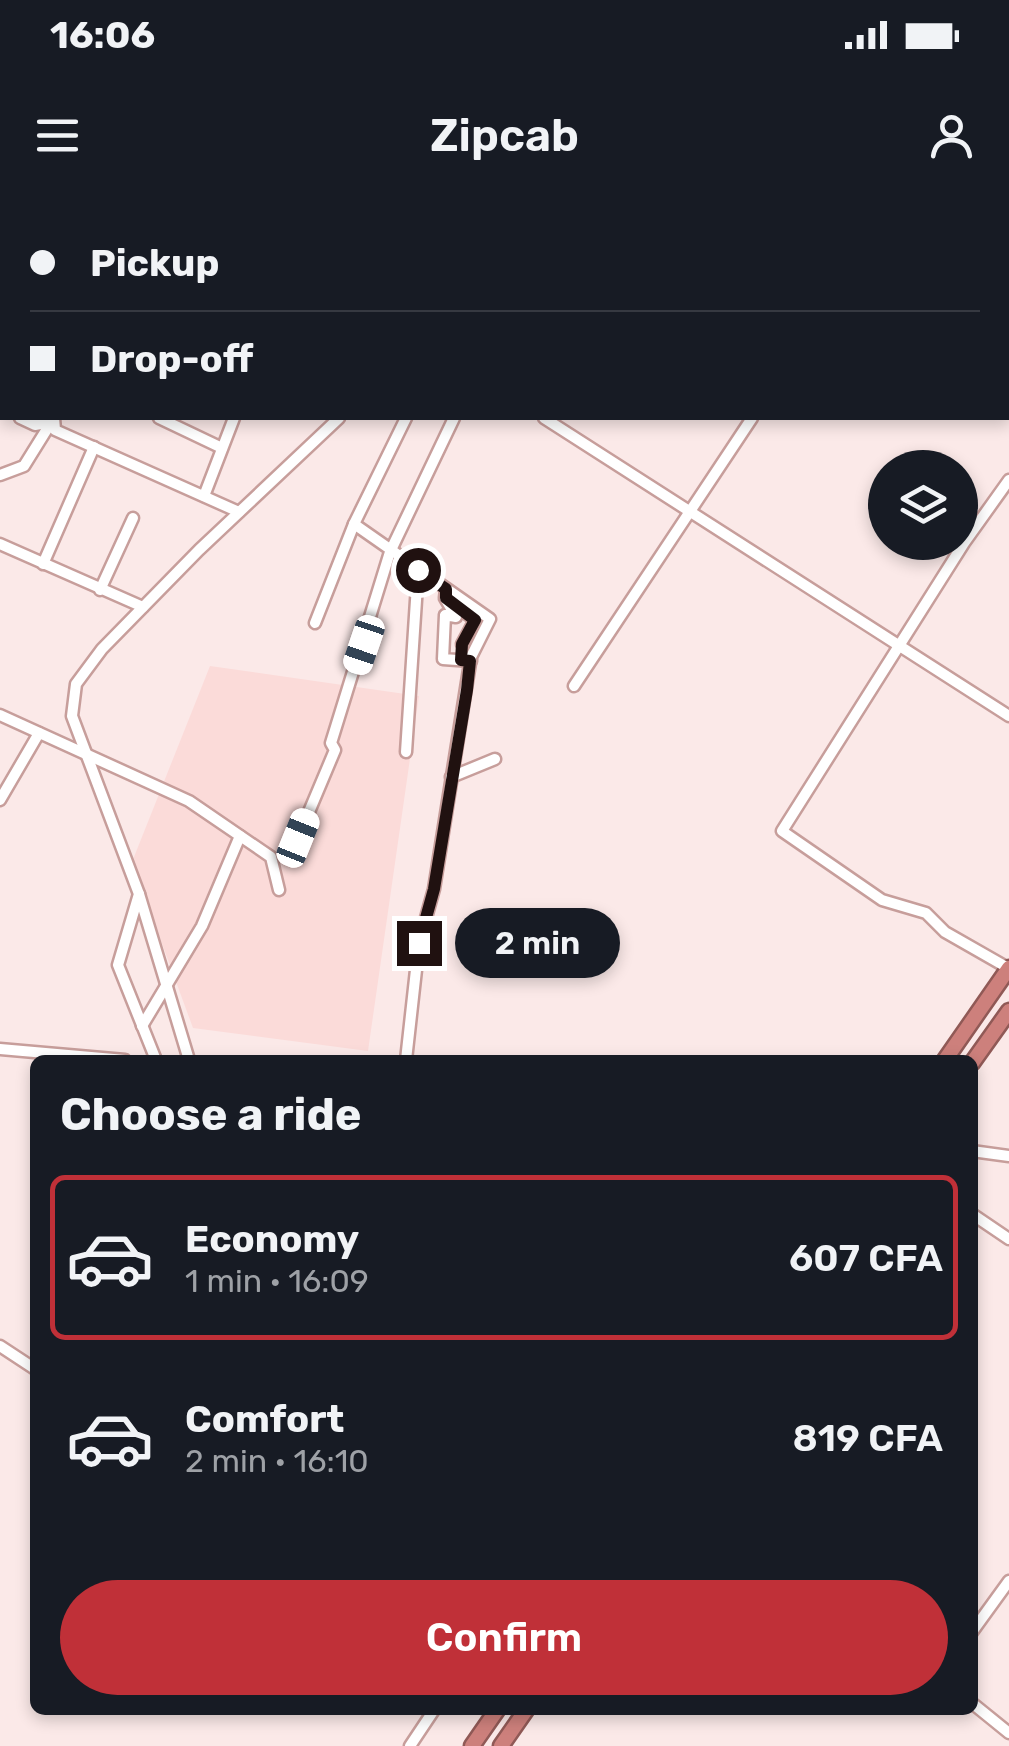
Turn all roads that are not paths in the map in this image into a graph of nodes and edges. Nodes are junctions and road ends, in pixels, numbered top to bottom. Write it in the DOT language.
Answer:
graph roads {
  1 [pos="25,420"];
  2 [pos="50,420"];
  3 [pos="52,420"];
  4 [pos="53,420"];
  5 [pos="162,420"];
  6 [pos="233,420"];
  7 [pos="337,420"];
  8 [pos="405,420"];
  9 [pos="437,420"];
  10 [pos="452,420"];
  11 [pos="547,420"];
  12 [pos="751,420"];
  13 [pos="445,429"];
  14 [pos="94,447"];
  15 [pos="222,448"];
  16 [pos="0,475"];
  17 [pos="1009,480"];
  18 [pos="204,496"];
  19 [pos="688,510"];
  20 [pos="238,512"];
  21 [pos="133,518"];
  22 [pos="354,524"];
  23 [pos="0,544"];
  24 [pos="390,552"];
  25 [pos="43,564"];
  26 [pos="418,570"];
  27 [pos="100,590"];
  28 [pos="446,594"];
  29 [pos="143,607"];
  30 [pos="445,615"];
  31 [pos="315,623"];
  32 [pos="444,640"];
  33 [pos="464,641"];
  34 [pos="897,647"];
  35 [pos="466,660"];
  36 [pos="574,686"];
  37 [pos="0,715"];
  38 [pos="1009,716"];
  39 [pos="39,734"];
  40 [pos="406,752"];
  41 [pos="87,756"];
  42 [pos="495,758"];
  43 [pos="451,777"];
  44 [pos="2,792"];
  45 [pos="240,836"];
  46 [pos="298,838"];
  47 [pos="280,890"];
  48 [pos="140,894"];
  49 [pos="1009,968"];
  50 [pos="168,980"];
  51 [pos="1009,1011"];
  52 [pos="142,1026"];
  53 [pos="3,1045"];
  54 [pos="84,1055"];
  55 [pos="154,1055"];
  56 [pos="187,1055"];
  57 [pos="407,1055"];
  58 [pos="948,1055"];
  59 [pos="978,1055"];
  60 [pos="978,1152"];
  61 [pos="1009,1156"];
  62 [pos="978,1218"];
  63 [pos="1009,1239"];
  64 [pos="0,1347"];
  65 [pos="30,1366"];
  66 [pos="1009,1581"];
  67 [pos="978,1624"];
  68 [pos="978,1708"];
  69 [pos="431,1715"];
  70 [pos="494,1715"];
  71 [pos="523,1715"];
  72 [pos="1009,1733"];
  73 [pos="410,1746"];
  74 [pos="472,1746"];
  75 [pos="501,1746"];
  1 -- 2 [label="street"];
  3 -- 16 [label="street"];
  4 -- 14 [label="street"];
  5 -- 15 [label="street"];
  6 -- 15 [label="street"];
  7 -- 20 [label="street"];
  8 -- 22 [label="street"];
  9 -- 13 [label="street"];
  10 -- 13 [label="street"];
  11 -- 19 [label="street"];
  12 -- 19 [label="street"];
  13 -- 24 [label="street"];
  14 -- 18 [label="street"];
  14 -- 25 [label="street"];
  15 -- 18 [label="street"];
  17 -- 34 [label="street"];
  18 -- 20 [label="street"];
  19 -- 34 [label="street"];
  19 -- 36 [label="street"];
  20 -- 29 [label="street"];
  21 -- 27 [label="street"];
  22 -- 24 [label="street"];
  22 -- 31 [label="street"];
  23 -- 25 [label="street"];
  24 -- 26 [label="street"];
  24 -- 46 [label="street"];
  25 -- 27 [label="street"];
  26 -- 28 [label="street"];
  26 -- 40 [label="street"];
  27 -- 29 [label="street"];
  28 -- 30 [label="street"];
  28 -- 33 [label="street"];
  28 -- 35 [label="street"];
  29 -- 41 [label="street"];
  30 -- 32 [label="street"];
  30 -- 33 [label="street"];
  32 -- 33 [label="street"];
  32 -- 35 [label="street"];
  33 -- 35 [label="street"];
  34 -- 38 [label="street"];
  34 -- 49 [label="street"];
  35 -- 43 [label="street"];
  37 -- 39 [label="street"];
  39 -- 41 [label="street"];
  39 -- 44 [label="street"];
  41 -- 45 [label="street"];
  41 -- 48 [label="street"];
  42 -- 43 [label="street"];
  43 -- 57 [label="street"];
  45 -- 47 [label="street"];
  45 -- 50 [label="street"];
  48 -- 50 [label="street"];
  48 -- 52 [label="street"];
  49 -- 58 [label="highway"];
  50 -- 52 [label="street"];
  50 -- 56 [label="street"];
  51 -- 59 [label="highway"];
  52 -- 55 [label="street"];
  53 -- 54 [label="street"];
  60 -- 61 [label="street"];
  62 -- 63 [label="street"];
  64 -- 65 [label="street"];
  66 -- 67 [label="street"];
  68 -- 72 [label="street"];
  69 -- 73 [label="street"];
  70 -- 74 [label="highway"];
  71 -- 75 [label="highway"];
}
